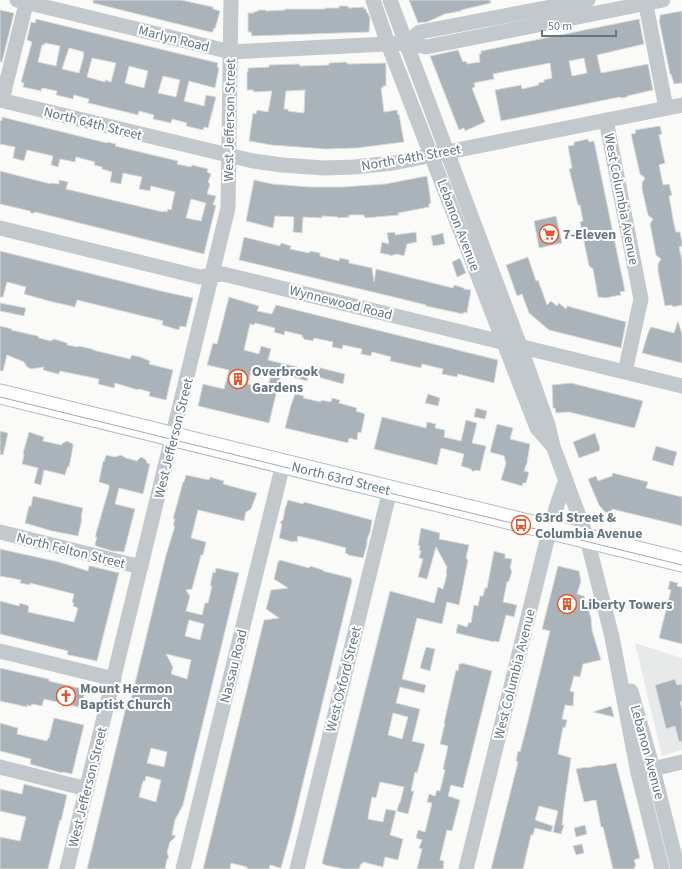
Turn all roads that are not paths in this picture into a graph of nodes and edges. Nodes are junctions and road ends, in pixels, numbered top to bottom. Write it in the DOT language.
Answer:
graph roads {
  1 [pos="231,0"];
  2 [pos="373,0"];
  3 [pos="390,0"];
  4 [pos="588,0"];
  5 [pos="663,0"];
  6 [pos="24,1"];
  7 [pos="645,2"];
  8 [pos="406,43"];
  9 [pos="388,44"];
  10 [pos="231,52"];
  11 [pos="1,100"];
  12 [pos="682,105"];
  13 [pos="666,108"];
  14 [pos="606,120"];
  15 [pos="439,154"];
  16 [pos="228,156"];
  17 [pos="467,226"];
  18 [pos="0,228"];
  19 [pos="213,275"];
  20 [pos="503,342"];
  21 [pos="520,346"];
  22 [pos="625,372"];
  23 [pos="682,386"];
  24 [pos="0,394"];
  25 [pos="173,437"];
  26 [pos="554,446"];
  27 [pos="283,464"];
  28 [pos="566,480"];
  29 [pos="390,490"];
  30 [pos="549,529"];
  31 [pos="0,532"];
  32 [pos="586,538"];
  33 [pos="682,562"];
  34 [pos="141,567"];
  35 [pos="0,651"];
  36 [pos="114,679"];
  37 [pos="682,762"];
  38 [pos="0,767"];
  39 [pos="645,771"];
  40 [pos="87,789"];
  41 [pos="67,869"];
  42 [pos="183,869"];
  43 [pos="297,869"];
  44 [pos="466,869"];
  45 [pos="662,869"];
  46 [pos="678,869"];
  1 -- 10 [label="street, West Jefferson Street"];
  2 -- 9 [label="street, Lebanon Avenue"];
  3 -- 8 [label="street, Lebanon Avenue"];
  4 -- 8 [label="street"];
  5 -- 7 [label="street, Marlyn Road"];
  6 -- 10 [label="street, Marlyn Road"];
  6 -- 11 [label="street"];
  7 -- 8 [label="street, Marlyn Road"];
  7 -- 13 [label="street"];
  8 -- 9 [label="street, Marlyn Road"];
  8 -- 15 [label="street, Lebanon Avenue"];
  9 -- 10 [label="street, Marlyn Road"];
  9 -- 15 [label="street, Lebanon Avenue"];
  10 -- 16 [label="street, West Jefferson Street"];
  11 -- 16 [label="street, North 64th Street"];
  12 -- 13 [label="street, North 64th Street"];
  13 -- 14 [label="street, North 64th Street"];
  14 -- 15 [label="street, North 64th Street"];
  14 -- 22 [label="street, West Columbia Avenue"];
  15 -- 16 [label="street, North 64th Street"];
  15 -- 17 [label="street, Lebanon Avenue"];
  16 -- 19 [label="street, West Jefferson Street"];
  17 -- 20 [label="street, Lebanon Avenue"];
  17 -- 21 [label="street, Lebanon Avenue"];
  18 -- 19 [label="street, Wynnewood Road"];
  19 -- 20 [label="street, Wynnewood Road"];
  19 -- 25 [label="street, West Jefferson Street"];
  20 -- 21 [label="street, Wynnewood Road"];
  20 -- 26 [label="street, Lebanon Avenue"];
  21 -- 22 [label="street, Wynnewood Road"];
  21 -- 26 [label="street, Lebanon Avenue"];
  22 -- 23 [label="street, Wynnewood Road"];
  24 -- 25 [label="main road, North 63rd Street"];
  25 -- 27 [label="main road, North 63rd Street"];
  25 -- 34 [label="street, West Jefferson Street"];
  26 -- 28 [label="street, Lebanon Avenue"];
  27 -- 29 [label="main road, North 63rd Street"];
  27 -- 42 [label="street, Nassau Road"];
  28 -- 30 [label="street, West Columbia Avenue"];
  28 -- 32 [label="street, Lebanon Avenue"];
  29 -- 30 [label="main road, North 63rd Street"];
  29 -- 43 [label="street, West Oxford Street"];
  30 -- 32 [label="main road, North 63rd Street"];
  30 -- 44 [label="street, West Columbia Avenue"];
  31 -- 34 [label="street, North Felton Street"];
  32 -- 33 [label="main road, North 63rd Street"];
  32 -- 39 [label="street, Lebanon Avenue"];
  34 -- 36 [label="street, West Jefferson Street"];
  35 -- 36 [label="street"];
  36 -- 40 [label="street, West Jefferson Street"];
  37 -- 39 [label="street"];
  38 -- 40 [label="street"];
  39 -- 45 [label="street, Lebanon Avenue"];
  39 -- 46 [label="street, Lebanon Avenue"];
  40 -- 41 [label="street, West Jefferson Street"];
}
